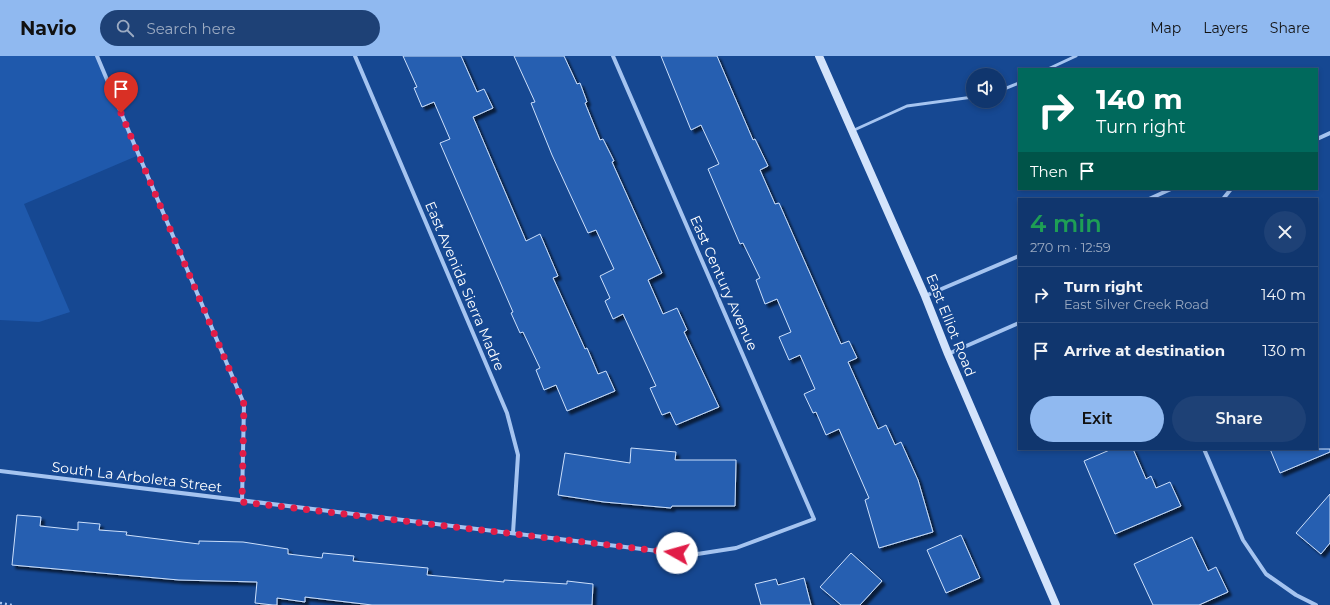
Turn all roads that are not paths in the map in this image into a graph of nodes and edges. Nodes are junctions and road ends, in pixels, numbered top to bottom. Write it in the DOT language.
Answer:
graph roads {
  1 [pos="97,56"];
  2 [pos="354,56"];
  3 [pos="613,56"];
  4 [pos="819,56"];
  5 [pos="1076,56"];
  6 [pos="1050,68"];
  7 [pos="1018,83"];
  8 [pos="1006,88"];
  9 [pos="966,98"];
  10 [pos="852,131"];
  11 [pos="1330,133"];
  12 [pos="1318,139"];
  13 [pos="1169,190"];
  14 [pos="1230,190"];
  15 [pos="1151,198"];
  16 [pos="1224,198"];
  17 [pos="1018,256"];
  18 [pos="925,296"];
  19 [pos="1018,323"];
  20 [pos="948,354"];
  21 [pos="1204,450"];
  22 [pos="0,471"];
  23 [pos="242,502"];
  24 [pos="814,519"];
  25 [pos="513,533"];
  26 [pos="1056,605"];
  27 [pos="1316,605"];
  1 -- 23 [label="street"];
  2 -- 25 [label="street, East Avenida Sierra Madre"];
  3 -- 24 [label="street, East Century Avenue"];
  4 -- 10 [label="main road, East Elliot Road"];
  5 -- 6 [label="lane"];
  7 -- 8 [label="lane"];
  9 -- 10 [label="lane"];
  10 -- 18 [label="main road, East Elliot Road"];
  11 -- 12 [label="street"];
  13 -- 15 [label="street"];
  14 -- 16 [label="street"];
  17 -- 18 [label="street"];
  18 -- 20 [label="main road, East Elliot Road"];
  19 -- 20 [label="street"];
  20 -- 26 [label="main road, East Elliot Road"];
  21 -- 27 [label="street"];
  22 -- 23 [label="street, South La Arboleta Street"];
  23 -- 25 [label="street, South La Arboleta Street"];
  24 -- 25 [label="street, South La Arboleta Street"];
}
